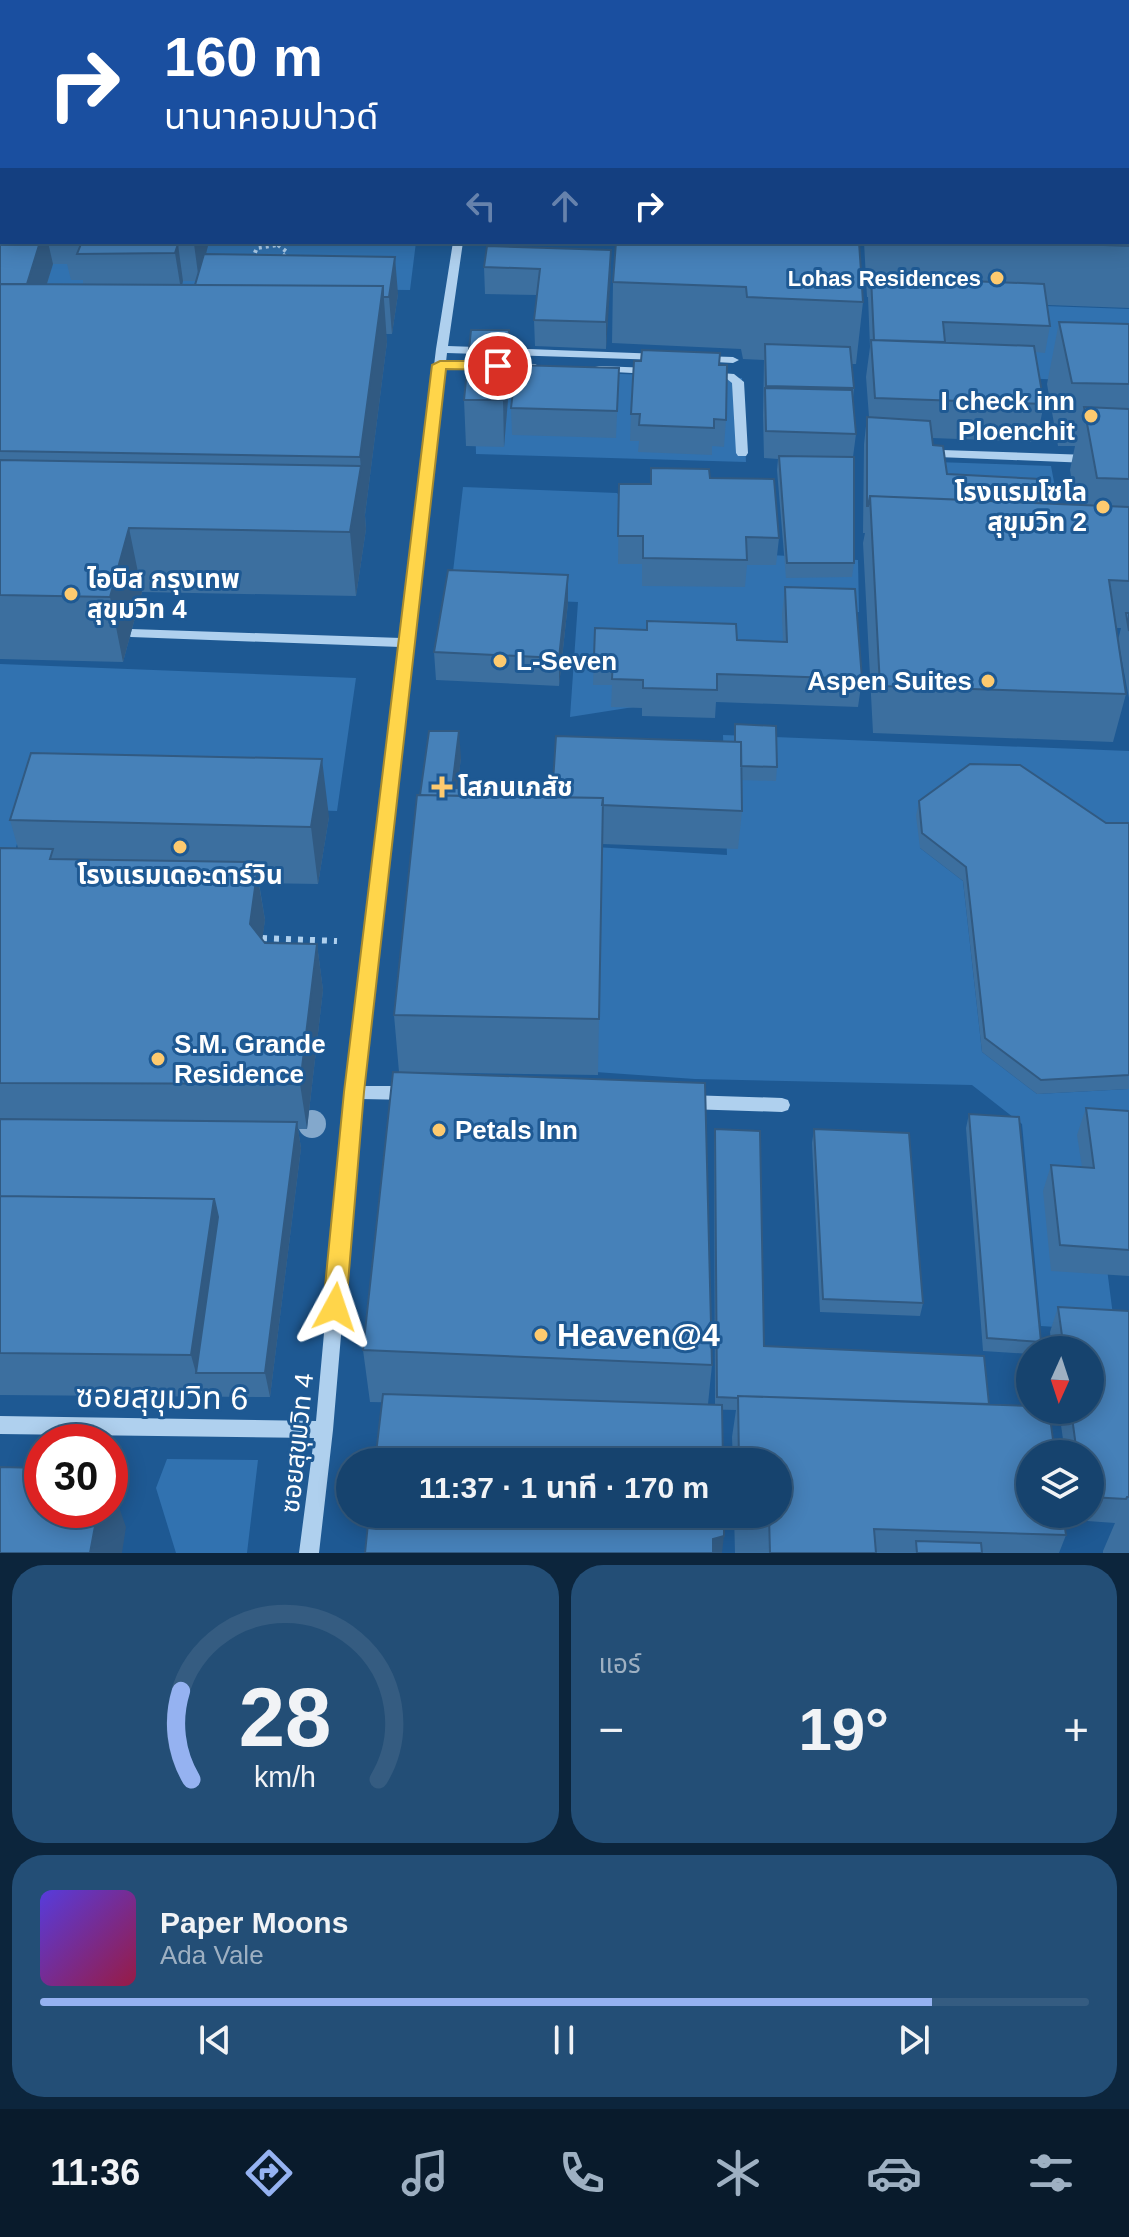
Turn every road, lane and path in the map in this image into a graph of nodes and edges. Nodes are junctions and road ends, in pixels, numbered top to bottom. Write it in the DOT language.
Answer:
graph roads {
  1 [pos="270,244"];
  2 [pos="276,244"];
  3 [pos="458,244"];
  4 [pos="270,263"];
  5 [pos="268,275"];
  6 [pos="441,357"];
  7 [pos="672,358"];
  8 [pos="687,358"];
  9 [pos="733,360"];
  10 [pos="545,367"];
  11 [pos="592,368"];
  12 [pos="669,372"];
  13 [pos="699,374"];
  14 [pos="742,453"];
  15 [pos="942,454"];
  16 [pos="1098,459"];
  17 [pos="131,633"];
  18 [pos="406,643"];
  19 [pos="262,938"];
  20 [pos="318,940"];
  21 [pos="339,941"];
  22 [pos="316,953"];
  23 [pos="354,1092"];
  24 [pos="420,1094"];
  25 [pos="672,1101"];
  26 [pos="782,1105"];
  27 [pos="0,1425"];
  28 [pos="324,1430"];
  29 [pos="309,1553"];
  1 -- 4 [label="path"];
  2 -- 4 [label="path"];
  3 -- 6 [label="street, ซอยสุขุมวิท 4"];
  4 -- 5 [label="path"];
  6 -- 7 [label="street"];
  6 -- 10 [label="street"];
  6 -- 18 [label="street, ซอยสุขุมวิท 4"];
  8 -- 9 [label="street"];
  11 -- 12 [label="street"];
  13 -- 14 [label="street"];
  15 -- 16 [label="street"];
  17 -- 18 [label="street"];
  18 -- 23 [label="street, ซอยสุขุมวิท 4"];
  19 -- 20 [label="path"];
  20 -- 21 [label="path"];
  20 -- 22 [label="path"];
  23 -- 24 [label="street"];
  23 -- 28 [label="street, ซอยสุขุมวิท 4"];
  25 -- 26 [label="street"];
  27 -- 28 [label="street, ซอยสุขุมวิท 6"];
  28 -- 29 [label="street, ซอยสุขุมวิท 4"];
}
